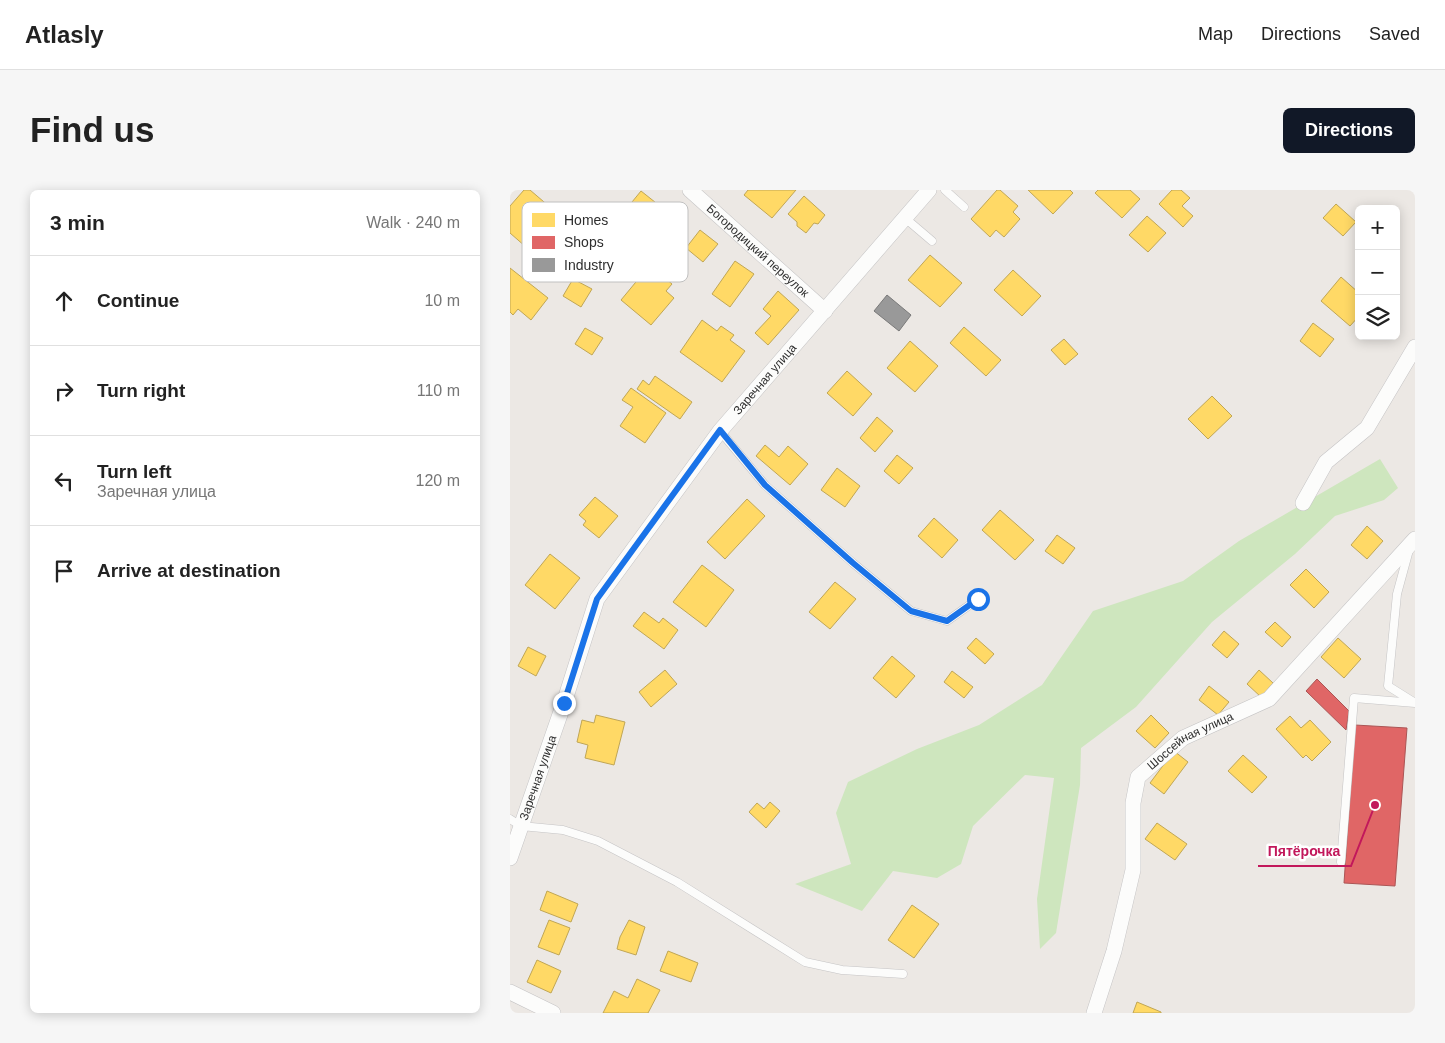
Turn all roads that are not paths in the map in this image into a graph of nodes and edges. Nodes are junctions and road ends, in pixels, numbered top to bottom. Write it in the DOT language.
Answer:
graph roads {
  1 [pos="690,190"];
  2 [pos="929,190"];
  3 [pos="945,190"];
  4 [pos="964,207"];
  5 [pos="904,218"];
  6 [pos="932,241"];
  7 [pos="825,311"];
  8 [pos="1415,347"];
  9 [pos="720,430"];
  10 [pos="1303,503"];
  11 [pos="1413,541"];
  12 [pos="978,599"];
  13 [pos="1414,702"];
  14 [pos="515,822"];
  15 [pos="510,858"];
  16 [pos="1341,862"];
  17 [pos="903,974"];
  18 [pos="510,992"];
  19 [pos="553,1013"];
  20 [pos="1094,1013"];
  1 -- 7 [label="street, Богородицкий переулок"];
  2 -- 5 [label="street, Заречная улица"];
  3 -- 4 [label="lane"];
  5 -- 6 [label="lane"];
  5 -- 7 [label="street, Заречная улица"];
  7 -- 9 [label="street, Заречная улица"];
  8 -- 10 [label="street"];
  9 -- 12 [label="lane"];
  9 -- 14 [label="street, Заречная улица"];
  11 -- 13 [label="lane"];
  11 -- 20 [label="street, Шоссейная улица"];
  13 -- 16 [label="lane"];
  14 -- 15 [label="street, Заречная улица"];
  14 -- 17 [label="lane"];
  18 -- 19 [label="street"];
}
